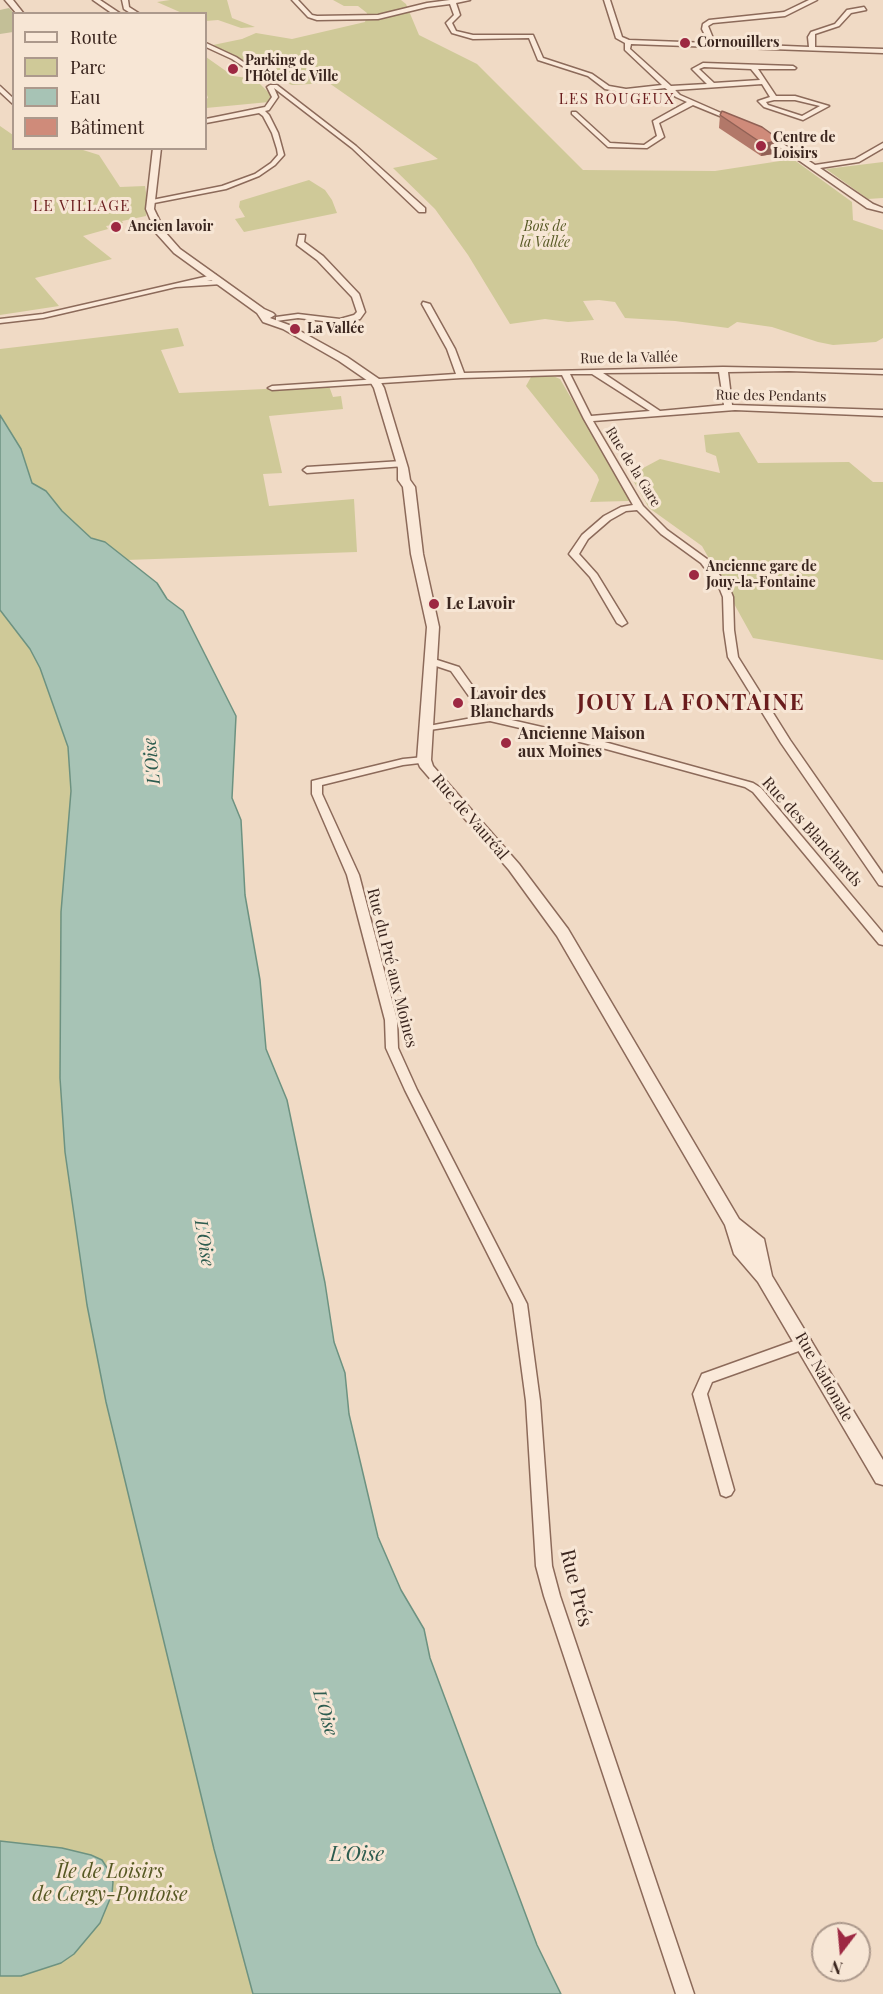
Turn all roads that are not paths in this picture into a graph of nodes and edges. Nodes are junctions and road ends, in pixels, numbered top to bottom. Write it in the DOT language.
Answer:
graph roads {
  1 [pos="9,0"];
  2 [pos="96,0"];
  3 [pos="125,0"];
  4 [pos="295,0"];
  5 [pos="467,0"];
  6 [pos="607,0"];
  7 [pos="814,0"];
  8 [pos="440,1"];
  9 [pos="452,1"];
  10 [pos="864,9"];
  11 [pos="19,12"];
  12 [pos="115,12"];
  13 [pos="133,12"];
  14 [pos="628,42"];
  15 [pos="713,45"];
  16 [pos="207,46"];
  17 [pos="812,49"];
  18 [pos="883,51"];
  19 [pos="753,67"];
  20 [pos="794,68"];
  21 [pos="764,82"];
  22 [pos="271,85"];
  23 [pos="712,85"];
  24 [pos="668,87"];
  25 [pos="0,88"];
  26 [pos="774,98"];
  27 [pos="12,100"];
  28 [pos="691,103"];
  29 [pos="262,112"];
  30 [pos="574,113"];
  31 [pos="207,121"];
  32 [pos="741,122"];
  33 [pos="758,130"];
  34 [pos="883,145"];
  35 [pos="157,150"];
  36 [pos="815,167"];
  37 [pos="152,202"];
  38 [pos="422,210"];
  39 [pos="883,210"];
  40 [pos="302,237"];
  41 [pos="216,279"];
  42 [pos="426,304"];
  43 [pos="43,316"];
  44 [pos="0,321"];
  45 [pos="282,323"];
  46 [pos="0,330"];
  47 [pos="723,369"];
  48 [pos="594,371"];
  49 [pos="565,372"];
  50 [pos="883,372"];
  51 [pos="461,376"];
  52 [pos="375,381"];
  53 [pos="272,388"];
  54 [pos="728,407"];
  55 [pos="658,413"];
  56 [pos="883,413"];
  57 [pos="588,419"];
  58 [pos="402,464"];
  59 [pos="307,470"];
  60 [pos="639,507"];
  61 [pos="622,623"];
  62 [pos="431,661"];
  63 [pos="490,718"];
  64 [pos="427,729"];
  65 [pos="424,760"];
  66 [pos="883,882"];
  67 [pos="883,941"];
  68 [pos="666,1111"];
  69 [pos="445,1156"];
  70 [pos="805,1343"];
  71 [pos="883,1477"];
  72 [pos="726,1490"];
  73 [pos="686,1994"];
  1 -- 11 [label="street"];
  2 -- 12 [label="street"];
  3 -- 13 [label="street"];
  4 -- 8 [label="street"];
  5 -- 9 [label="street"];
  6 -- 14 [label="street"];
  7 -- 15 [label="street"];
  8 -- 9 [label="street"];
  9 -- 24 [label="street"];
  10 -- 17 [label="street"];
  14 -- 15 [label="street"];
  14 -- 24 [label="street"];
  15 -- 17 [label="street"];
  16 -- 22 [label="street"];
  17 -- 18 [label="street"];
  19 -- 20 [label="street"];
  19 -- 21 [label="street"];
  19 -- 23 [label="street"];
  21 -- 23 [label="street"];
  21 -- 26 [label="street"];
  22 -- 29 [label="street"];
  22 -- 38 [label="street"];
  23 -- 24 [label="street"];
  24 -- 28 [label="street"];
  25 -- 27 [label="street"];
  26 -- 26 [label="street"];
  28 -- 30 [label="street"];
  28 -- 32 [label="street"];
  29 -- 31 [label="street"];
  29 -- 37 [label="street"];
  33 -- 36 [label="street"];
  34 -- 36 [label="street"];
  35 -- 37 [label="street"];
  36 -- 39 [label="street"];
  37 -- 41 [label="street"];
  40 -- 45 [label="street"];
  41 -- 43 [label="street"];
  41 -- 45 [label="street"];
  42 -- 51 [label="street"];
  43 -- 44 [label="street"];
  43 -- 46 [label="street"];
  45 -- 52 [label="street"];
  47 -- 48 [label="street, Rue de la Vallée"];
  47 -- 50 [label="street, Rue de la Vallée"];
  47 -- 54 [label="street"];
  48 -- 49 [label="street, Rue de la Vallée"];
  48 -- 55 [label="street"];
  49 -- 51 [label="street, Rue de la Vallée"];
  49 -- 57 [label="street, Rue de la Gare"];
  51 -- 52 [label="street, Rue de la Vallée"];
  52 -- 53 [label="street, Rue de la Vallée"];
  52 -- 58 [label="street, Rue de Vauréal"];
  54 -- 55 [label="street, Rue des Pendants"];
  54 -- 56 [label="street, Rue des Pendants"];
  55 -- 57 [label="street, Rue des Pendants"];
  57 -- 60 [label="street, Rue de la Gare"];
  58 -- 59 [label="street"];
  58 -- 62 [label="street, Rue de Vauréal"];
  60 -- 61 [label="street"];
  60 -- 66 [label="street, Rue de la Gare"];
  62 -- 63 [label="street"];
  62 -- 64 [label="street, Rue de Vauréal"];
  63 -- 64 [label="street, Rue des Blanchards"];
  63 -- 67 [label="street, Rue des Blanchards"];
  64 -- 65 [label="street, Rue de Vauréal"];
  65 -- 68 [label="street, Rue de Vauréal"];
  65 -- 69 [label="street, Rue du Pré aux Moines"];
  68 -- 70 [label="street, Rue Nationale"];
  69 -- 73 [label="street, Rue Prés"];
  70 -- 71 [label="street, Rue Nationale"];
  70 -- 72 [label="street"];
}
